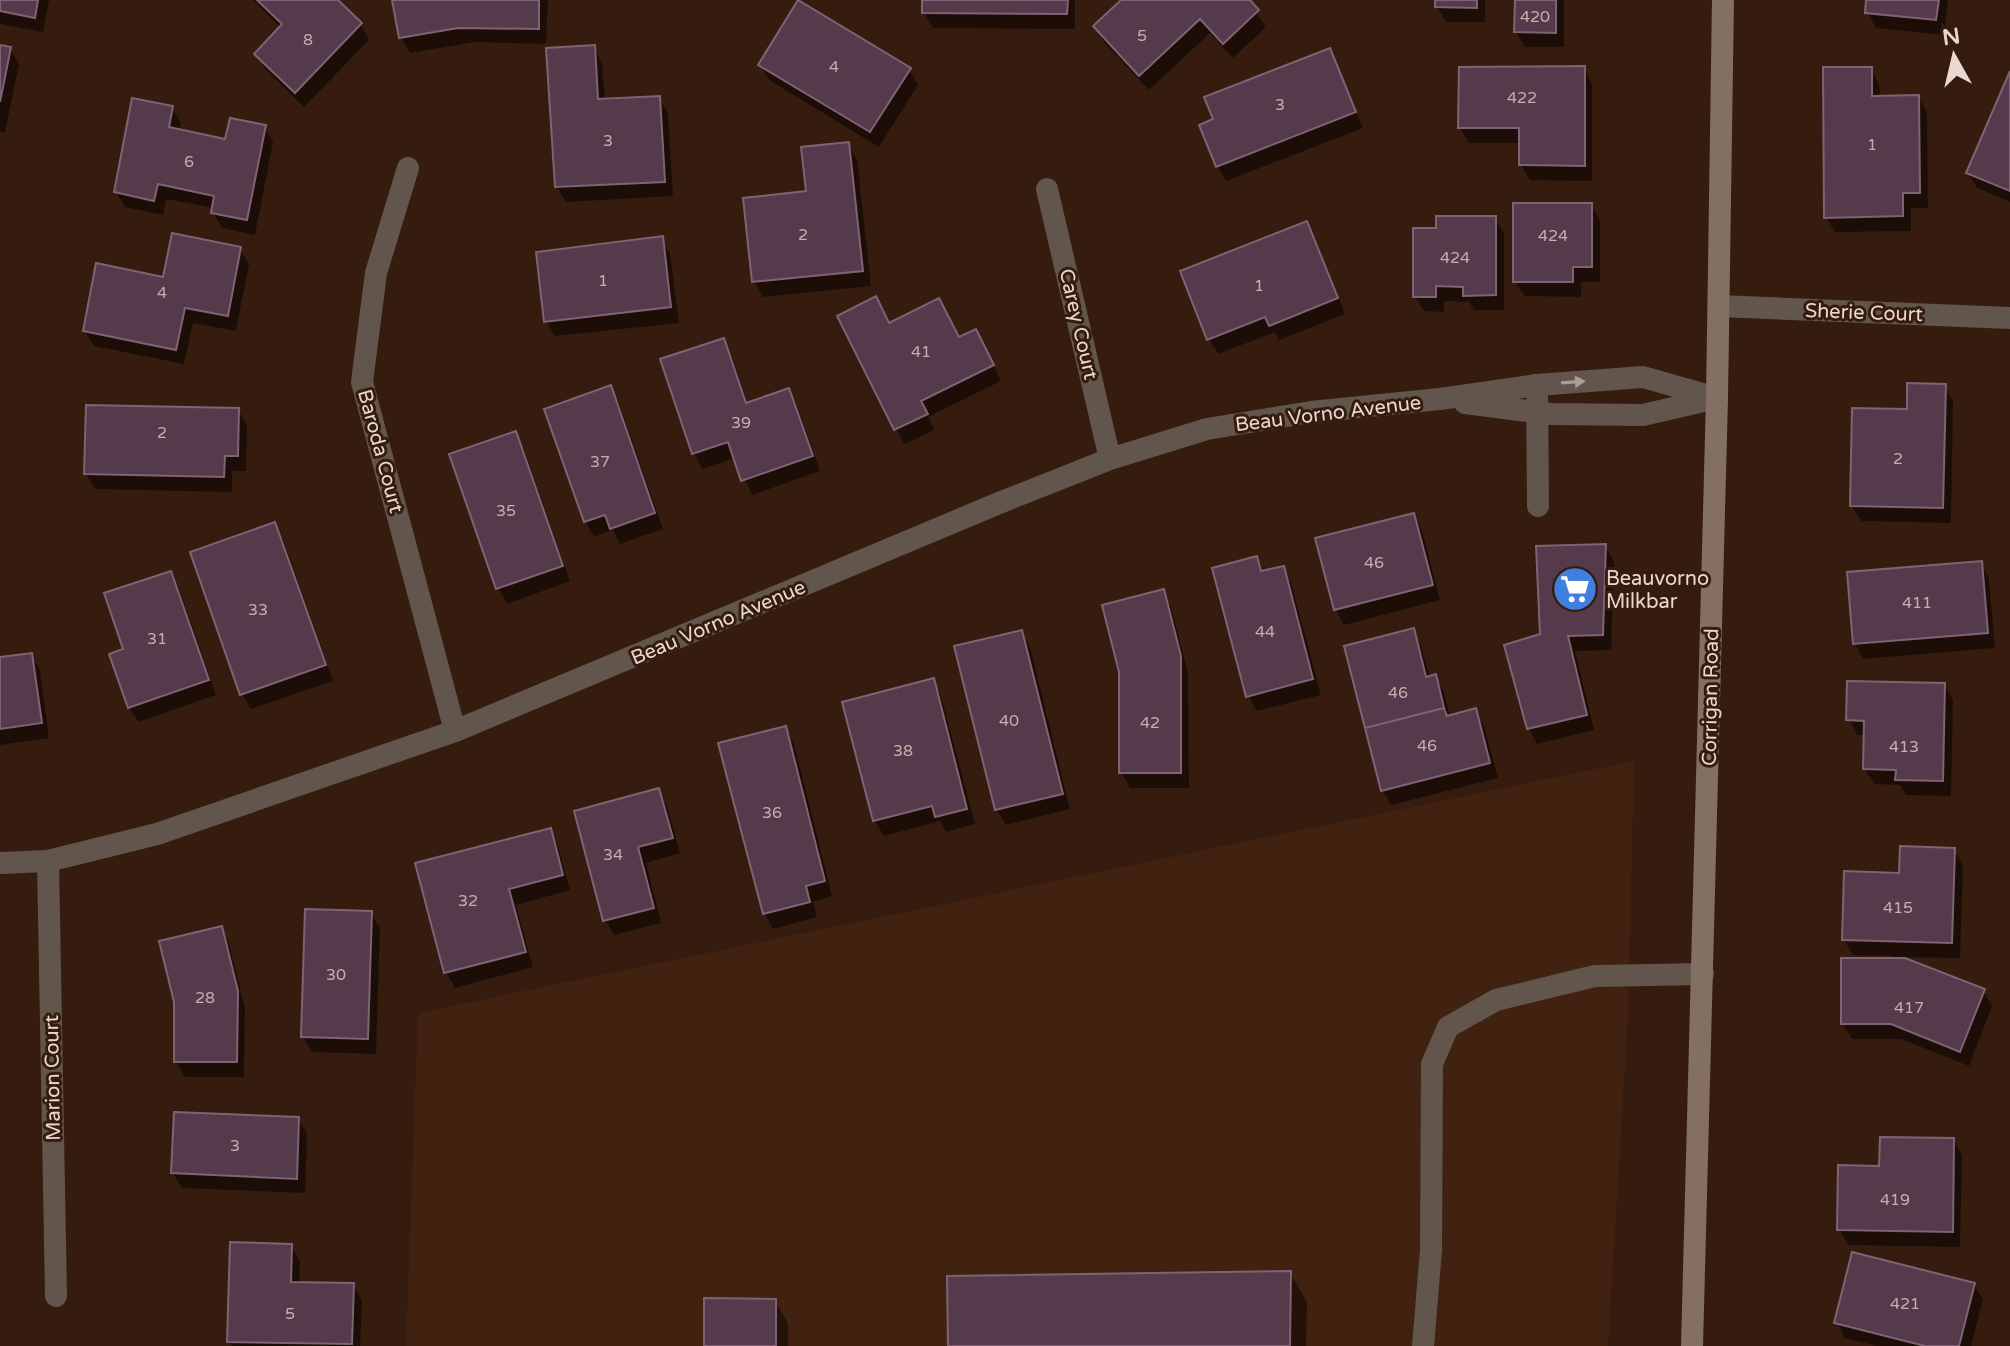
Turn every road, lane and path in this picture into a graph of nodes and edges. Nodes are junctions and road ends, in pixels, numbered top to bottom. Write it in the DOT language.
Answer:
graph roads {
  1 [pos="1723,0"];
  2 [pos="408,168"];
  3 [pos="1047,189"];
  4 [pos="1719,306"];
  5 [pos="2010,318"];
  6 [pos="1537,385"];
  7 [pos="1717,398"];
  8 [pos="1440,399"];
  9 [pos="1537,412"];
  10 [pos="1110,459"];
  11 [pos="1538,506"];
  12 [pos="455,731"];
  13 [pos="48,861"];
  14 [pos="0,863"];
  15 [pos="1703,974"];
  16 [pos="56,1296"];
  17 [pos="1423,1346"];
  18 [pos="1692,1346"];
  1 -- 4 [label="main road, Corrigan Road"];
  2 -- 12 [label="street, Baroda Court"];
  3 -- 10 [label="street, Carey Court"];
  4 -- 5 [label="street, Sherie Court"];
  4 -- 7 [label="main road, Corrigan Road"];
  6 -- 7 [label="street, Beau Vorno Avenue, one-way"];
  6 -- 8 [label="street, Beau Vorno Avenue"];
  6 -- 9 [label="street"];
  7 -- 9 [label="street, Beau Vorno Avenue"];
  7 -- 15 [label="main road, Corrigan Road"];
  8 -- 9 [label="street, Beau Vorno Avenue"];
  8 -- 10 [label="street, Beau Vorno Avenue"];
  9 -- 11 [label="street"];
  10 -- 12 [label="street, Beau Vorno Avenue"];
  12 -- 13 [label="street, Beau Vorno Avenue"];
  13 -- 14 [label="street, Beau Vorno Avenue"];
  13 -- 16 [label="street, Marion Court"];
  15 -- 17 [label="street"];
  15 -- 18 [label="main road, Corrigan Road"];
}
